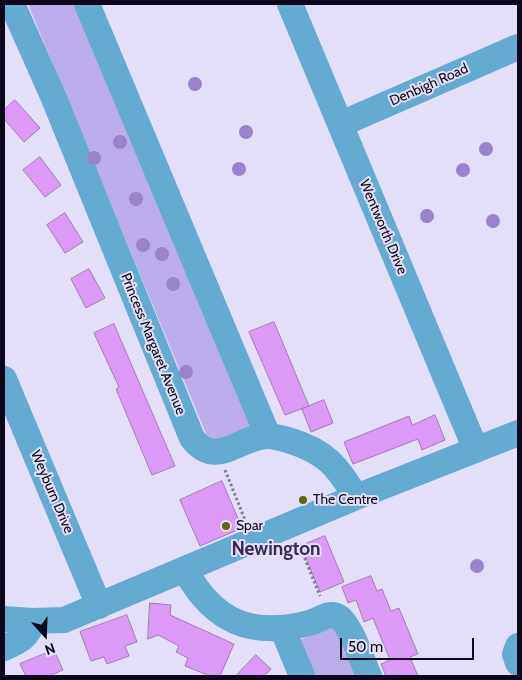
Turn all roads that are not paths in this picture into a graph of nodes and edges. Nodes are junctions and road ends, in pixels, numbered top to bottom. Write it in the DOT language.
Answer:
graph roads {
  1 [pos="87,4"];
  2 [pos="290,4"];
  3 [pos="10,13"];
  4 [pos="518,47"];
  5 [pos="341,124"];
  6 [pos="4,379"];
  7 [pos="518,433"];
  8 [pos="268,436"];
  9 [pos="476,450"];
  10 [pos="356,497"];
  11 [pos="185,570"];
  12 [pos="99,606"];
  13 [pos="4,619"];
  14 [pos="32,621"];
  15 [pos="283,630"];
  16 [pos="518,646"];
  17 [pos="4,648"];
  18 [pos="518,663"];
  19 [pos="302,676"];
  20 [pos="369,676"];
  1 -- 8 [label="street"];
  2 -- 5 [label="street, Wentworth Drive"];
  3 -- 8 [label="street, Princess Margaret Avenue"];
  4 -- 5 [label="street, Denbigh Road"];
  5 -- 9 [label="street, Wentworth Drive"];
  6 -- 12 [label="street, Weyburn Drive"];
  7 -- 9 [label="street"];
  8 -- 10 [label="street"];
  9 -- 10 [label="street"];
  10 -- 11 [label="street"];
  11 -- 12 [label="street"];
  11 -- 15 [label="street"];
  12 -- 14 [label="street"];
  13 -- 14 [label="street"];
  14 -- 17 [label="street"];
  15 -- 19 [label="street"];
  15 -- 20 [label="street"];
  16 -- 18 [label="street"];
}
